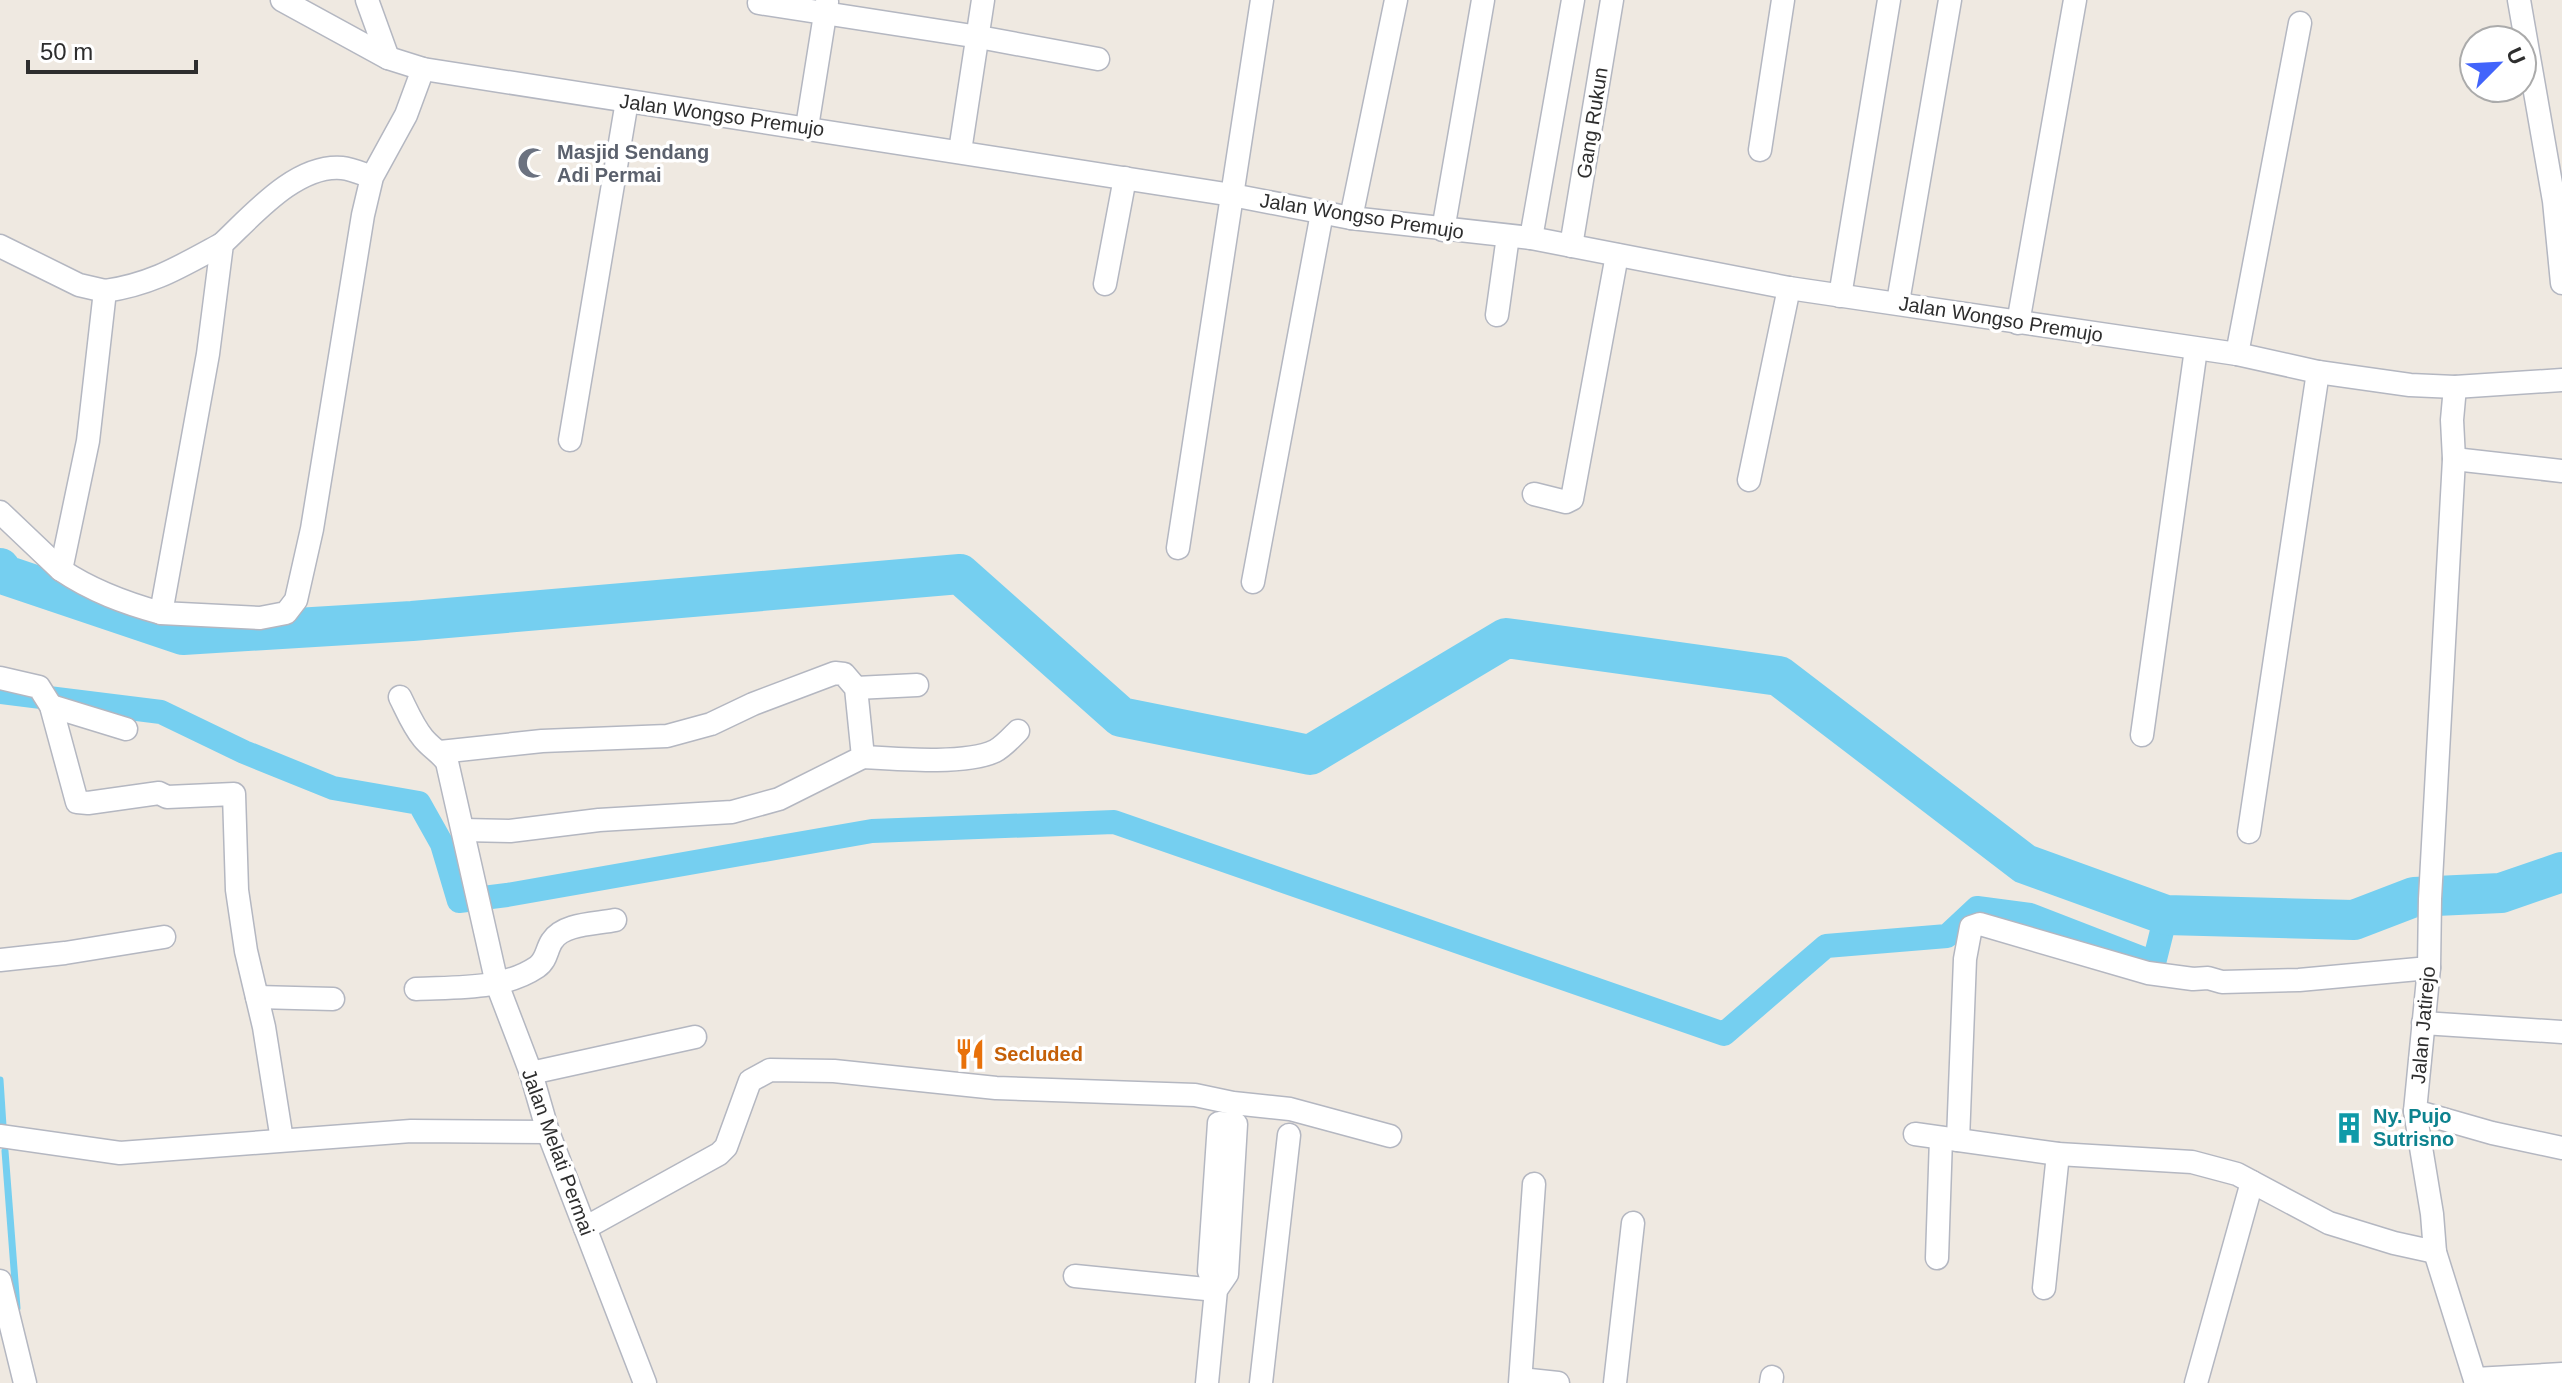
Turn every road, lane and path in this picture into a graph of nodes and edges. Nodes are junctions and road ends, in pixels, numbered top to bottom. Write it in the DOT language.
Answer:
graph roads {
  1 [pos="282,0"];
  2 [pos="367,0"];
  3 [pos="983,0"];
  4 [pos="1262,0"];
  5 [pos="1396,0"];
  6 [pos="1483,0"];
  7 [pos="1573,0"];
  8 [pos="1612,0"];
  9 [pos="1783,0"];
  10 [pos="1889,0"];
  11 [pos="1950,0"];
  12 [pos="2075,0"];
  13 [pos="2519,0"];
  14 [pos="759,3"];
  15 [pos="826,7"];
  16 [pos="2300,23"];
  17 [pos="979,37"];
  18 [pos="388,58"];
  19 [pos="1098,59"];
  20 [pos="423,69"];
  21 [pos="627,101"];
  22 [pos="807,127"];
  23 [pos="1760,150"];
  24 [pos="960,151"];
  25 [pos="372,177"];
  26 [pos="1125,178"];
  27 [pos="1232,195"];
  28 [pos="1322,213"];
  29 [pos="1351,218"];
  30 [pos="1443,230"];
  31 [pos="1508,236"];
  32 [pos="1531,238"];
  33 [pos="222,244"];
  34 [pos="0,246"];
  35 [pos="1571,246"];
  36 [pos="2560,253"];
  37 [pos="1617,255"];
  38 [pos="2562,283"];
  39 [pos="1105,284"];
  40 [pos="1789,288"];
  41 [pos="105,291"];
  42 [pos="1840,296"];
  43 [pos="1898,302"];
  44 [pos="1497,315"];
  45 [pos="2018,323"];
  46 [pos="2196,349"];
  47 [pos="2237,354"];
  48 [pos="2318,372"];
  49 [pos="2562,380"];
  50 [pos="2455,387"];
  51 [pos="570,440"];
  52 [pos="2454,459"];
  53 [pos="2562,471"];
  54 [pos="1749,480"];
  55 [pos="1534,494"];
  56 [pos="0,512"];
  57 [pos="1178,548"];
  58 [pos="61,570"];
  59 [pos="1253,582"];
  60 [pos="161,613"];
  61 [pos="0,678"];
  62 [pos="917,685"];
  63 [pos="856,688"];
  64 [pos="45,697"];
  65 [pos="400,697"];
  66 [pos="126,729"];
  67 [pos="1018,731"];
  68 [pos="2142,735"];
  69 [pos="440,752"];
  70 [pos="863,757"];
  71 [pos="463,830"];
  72 [pos="2249,832"];
  73 [pos="615,920"];
  74 [pos="164,937"];
  75 [pos="0,960"];
  76 [pos="2429,968"];
  77 [pos="497,984"];
  78 [pos="416,989"];
  79 [pos="257,997"];
  80 [pos="333,999"];
  81 [pos="2423,1023"];
  82 [pos="2562,1032"];
  83 [pos="695,1037"];
  84 [pos="531,1073"];
  85 [pos="2415,1111"];
  86 [pos="548,1132"];
  87 [pos="1915,1134"];
  88 [pos="1289,1135"];
  89 [pos="0,1136"];
  90 [pos="1390,1136"];
  91 [pos="1949,1139"];
  92 [pos="282,1140"];
  93 [pos="2562,1148"];
  94 [pos="2058,1154"];
  95 [pos="2252,1182"];
  96 [pos="1534,1184"];
  97 [pos="1633,1223"];
  98 [pos="585,1228"];
  99 [pos="2435,1252"];
  100 [pos="1937,1258"];
  101 [pos="1075,1276"];
  102 [pos="0,1281"];
  103 [pos="0,1288"];
  104 [pos="2044,1288"];
  105 [pos="1216,1290"];
  106 [pos="2562,1374"];
  107 [pos="1520,1381"];
  108 [pos="2475,1381"];
  109 [pos="25,1383"];
  110 [pos="645,1383"];
  111 [pos="1207,1383"];
  112 [pos="1261,1383"];
  113 [pos="1558,1383"];
  114 [pos="1615,1383"];
  115 [pos="2196,1383"];
  1 -- 18 [label="street, Jalan Wongso Premujo"];
  2 -- 18 [label="street"];
  3 -- 17 [label="street"];
  4 -- 27 [label="street"];
  5 -- 29 [label="street"];
  6 -- 30 [label="street"];
  7 -- 32 [label="street"];
  8 -- 35 [label="street, Gang Rukun"];
  9 -- 23 [label="street"];
  10 -- 42 [label="street"];
  11 -- 43 [label="street"];
  12 -- 45 [label="street"];
  13 -- 36 [label="street"];
  14 -- 15 [label="street"];
  15 -- 17 [label="street"];
  15 -- 22 [label="street"];
  16 -- 47 [label="street"];
  17 -- 19 [label="street"];
  17 -- 24 [label="street"];
  18 -- 20 [label="street, Jalan Wongso Premujo"];
  20 -- 21 [label="street, Jalan Wongso Premujo"];
  20 -- 25 [label="street"];
  21 -- 22 [label="street, Jalan Wongso Premujo"];
  21 -- 51 [label="street"];
  22 -- 24 [label="street, Jalan Wongso Premujo"];
  24 -- 26 [label="street, Jalan Wongso Premujo"];
  25 -- 33 [label="street"];
  25 -- 60 [label="street"];
  26 -- 27 [label="street, Jalan Wongso Premujo"];
  26 -- 39 [label="street"];
  27 -- 28 [label="street, Jalan Wongso Premujo"];
  27 -- 57 [label="street"];
  28 -- 29 [label="street, Jalan Wongso Premujo"];
  28 -- 59 [label="street"];
  29 -- 30 [label="street, Jalan Wongso Premujo"];
  30 -- 31 [label="street, Jalan Wongso Premujo"];
  31 -- 32 [label="street, Jalan Wongso Premujo"];
  31 -- 44 [label="street"];
  32 -- 35 [label="street, Jalan Wongso Premujo"];
  33 -- 41 [label="street"];
  33 -- 60 [label="street"];
  34 -- 41 [label="street"];
  35 -- 37 [label="street, Jalan Wongso Premujo"];
  36 -- 38 [label="street"];
  37 -- 40 [label="street, Jalan Wongso Premujo"];
  37 -- 55 [label="street"];
  40 -- 42 [label="street, Jalan Wongso Premujo"];
  40 -- 54 [label="street"];
  41 -- 58 [label="street"];
  42 -- 43 [label="street, Jalan Wongso Premujo"];
  43 -- 45 [label="street, Jalan Wongso Premujo"];
  45 -- 46 [label="street, Jalan Wongso Premujo"];
  46 -- 47 [label="street, Jalan Wongso Premujo"];
  46 -- 68 [label="street"];
  47 -- 48 [label="street, Jalan Wongso Premujo"];
  48 -- 50 [label="street, Jalan Wongso Premujo"];
  48 -- 72 [label="street"];
  49 -- 50 [label="street, Jalan Wongso Premujo"];
  50 -- 52 [label="street"];
  52 -- 53 [label="street"];
  52 -- 76 [label="street, Jalan Jatirejo"];
  56 -- 58 [label="street"];
  58 -- 60 [label="street"];
  61 -- 64 [label="street"];
  62 -- 63 [label="street"];
  63 -- 69 [label="street"];
  63 -- 70 [label="street"];
  64 -- 66 [label="street"];
  64 -- 79 [label="street"];
  65 -- 69 [label="street"];
  67 -- 70 [label="street"];
  69 -- 71 [label="street"];
  70 -- 71 [label="street"];
  71 -- 77 [label="street, Jalan Melati Permai"];
  73 -- 77 [label="street"];
  74 -- 75 [label="street"];
  76 -- 81 [label="street, Jalan Jatirejo"];
  76 -- 91 [label="street"];
  77 -- 78 [label="street"];
  77 -- 84 [label="street, Jalan Melati Permai"];
  79 -- 80 [label="street"];
  79 -- 92 [label="street"];
  81 -- 82 [label="street"];
  81 -- 85 [label="street, Jalan Jatirejo"];
  83 -- 84 [label="street"];
  84 -- 86 [label="street, Jalan Melati Permai"];
  85 -- 93 [label="street"];
  85 -- 99 [label="street, Jalan Jatirejo"];
  86 -- 92 [label="street"];
  86 -- 98 [label="street, Jalan Melati Permai"];
  87 -- 91 [label="street"];
  88 -- 112 [label="street"];
  89 -- 92 [label="street"];
  90 -- 98 [label="street"];
  91 -- 94 [label="street"];
  91 -- 100 [label="street"];
  94 -- 95 [label="street"];
  94 -- 104 [label="street"];
  95 -- 99 [label="street"];
  95 -- 115 [label="street"];
  96 -- 107 [label="street"];
  97 -- 114 [label="street"];
  98 -- 110 [label="street, Jalan Melati Permai"];
  99 -- 108 [label="street, Jalan Jatirejo"];
  101 -- 105 [label="street"];
  102 -- 103 [label="street"];
  103 -- 109 [label="street"];
  105 -- 105 [label="street"];
  105 -- 111 [label="street"];
  106 -- 108 [label="street"];
  107 -- 113 [label="street"];
}
